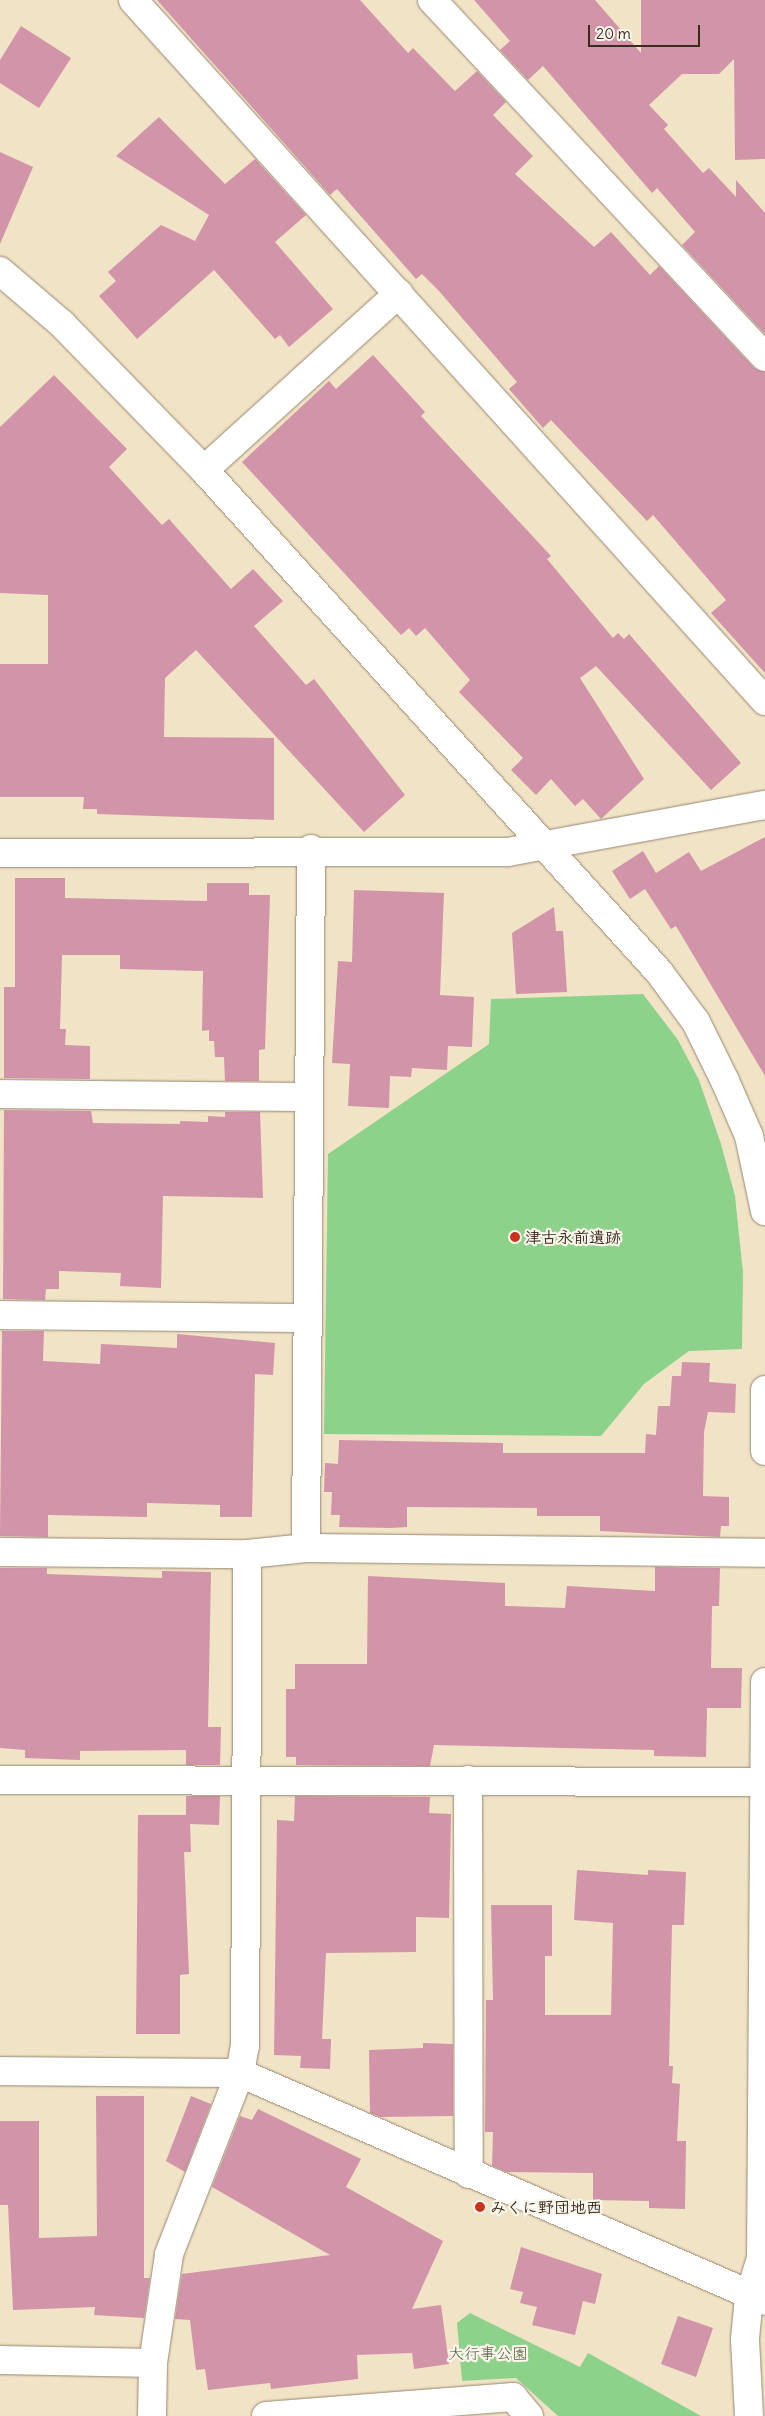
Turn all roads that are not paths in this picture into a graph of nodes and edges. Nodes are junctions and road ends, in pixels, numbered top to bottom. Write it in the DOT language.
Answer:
graph roads {
  1 [pos="133,0"];
  2 [pos="432,0"];
  3 [pos="0,271"];
  4 [pos="399,293"];
  5 [pos="765,357"];
  6 [pos="204,470"];
  7 [pos="765,701"];
  8 [pos="765,805"];
  9 [pos="546,846"];
  10 [pos="311,849"];
  11 [pos="0,853"];
  12 [pos="0,1094"];
  13 [pos="308,1098"];
  14 [pos="765,1211"];
  15 [pos="0,1315"];
  16 [pos="308,1318"];
  17 [pos="765,1390"];
  18 [pos="765,1451"];
  19 [pos="306,1548"];
  20 [pos="0,1552"];
  21 [pos="765,1553"];
  22 [pos="248,1554"];
  23 [pos="765,1682"];
  24 [pos="0,1780"];
  25 [pos="468,1780"];
  26 [pos="765,1782"];
  27 [pos="245,1783"];
  28 [pos="0,2071"];
  29 [pos="240,2073"];
  30 [pos="469,2174"];
  31 [pos="757,2299"];
  32 [pos="0,2360"];
  33 [pos="154,2363"];
  34 [pos="338,2413"];
  35 [pos="152,2416"];
  36 [pos="266,2416"];
  37 [pos="529,2416"];
  38 [pos="749,2416"];
  1 -- 4 [label="street"];
  2 -- 5 [label="street"];
  3 -- 6 [label="street"];
  4 -- 6 [label="street"];
  4 -- 7 [label="street"];
  6 -- 9 [label="street"];
  8 -- 9 [label="street"];
  9 -- 10 [label="street"];
  9 -- 14 [label="street"];
  10 -- 11 [label="street"];
  10 -- 13 [label="street"];
  12 -- 13 [label="street"];
  13 -- 16 [label="street"];
  15 -- 16 [label="street"];
  16 -- 19 [label="street"];
  17 -- 18 [label="street"];
  19 -- 21 [label="street"];
  19 -- 22 [label="street"];
  20 -- 22 [label="street"];
  22 -- 27 [label="street"];
  23 -- 26 [label="street"];
  24 -- 27 [label="street"];
  25 -- 26 [label="street"];
  25 -- 27 [label="street"];
  25 -- 30 [label="street"];
  26 -- 31 [label="street"];
  27 -- 29 [label="street"];
  28 -- 29 [label="street"];
  29 -- 30 [label="street"];
  29 -- 33 [label="street"];
  30 -- 31 [label="street"];
  31 -- 38 [label="street"];
  32 -- 33 [label="street"];
  33 -- 35 [label="street"];
  34 -- 36 [label="street"];
  34 -- 37 [label="street"];
}
